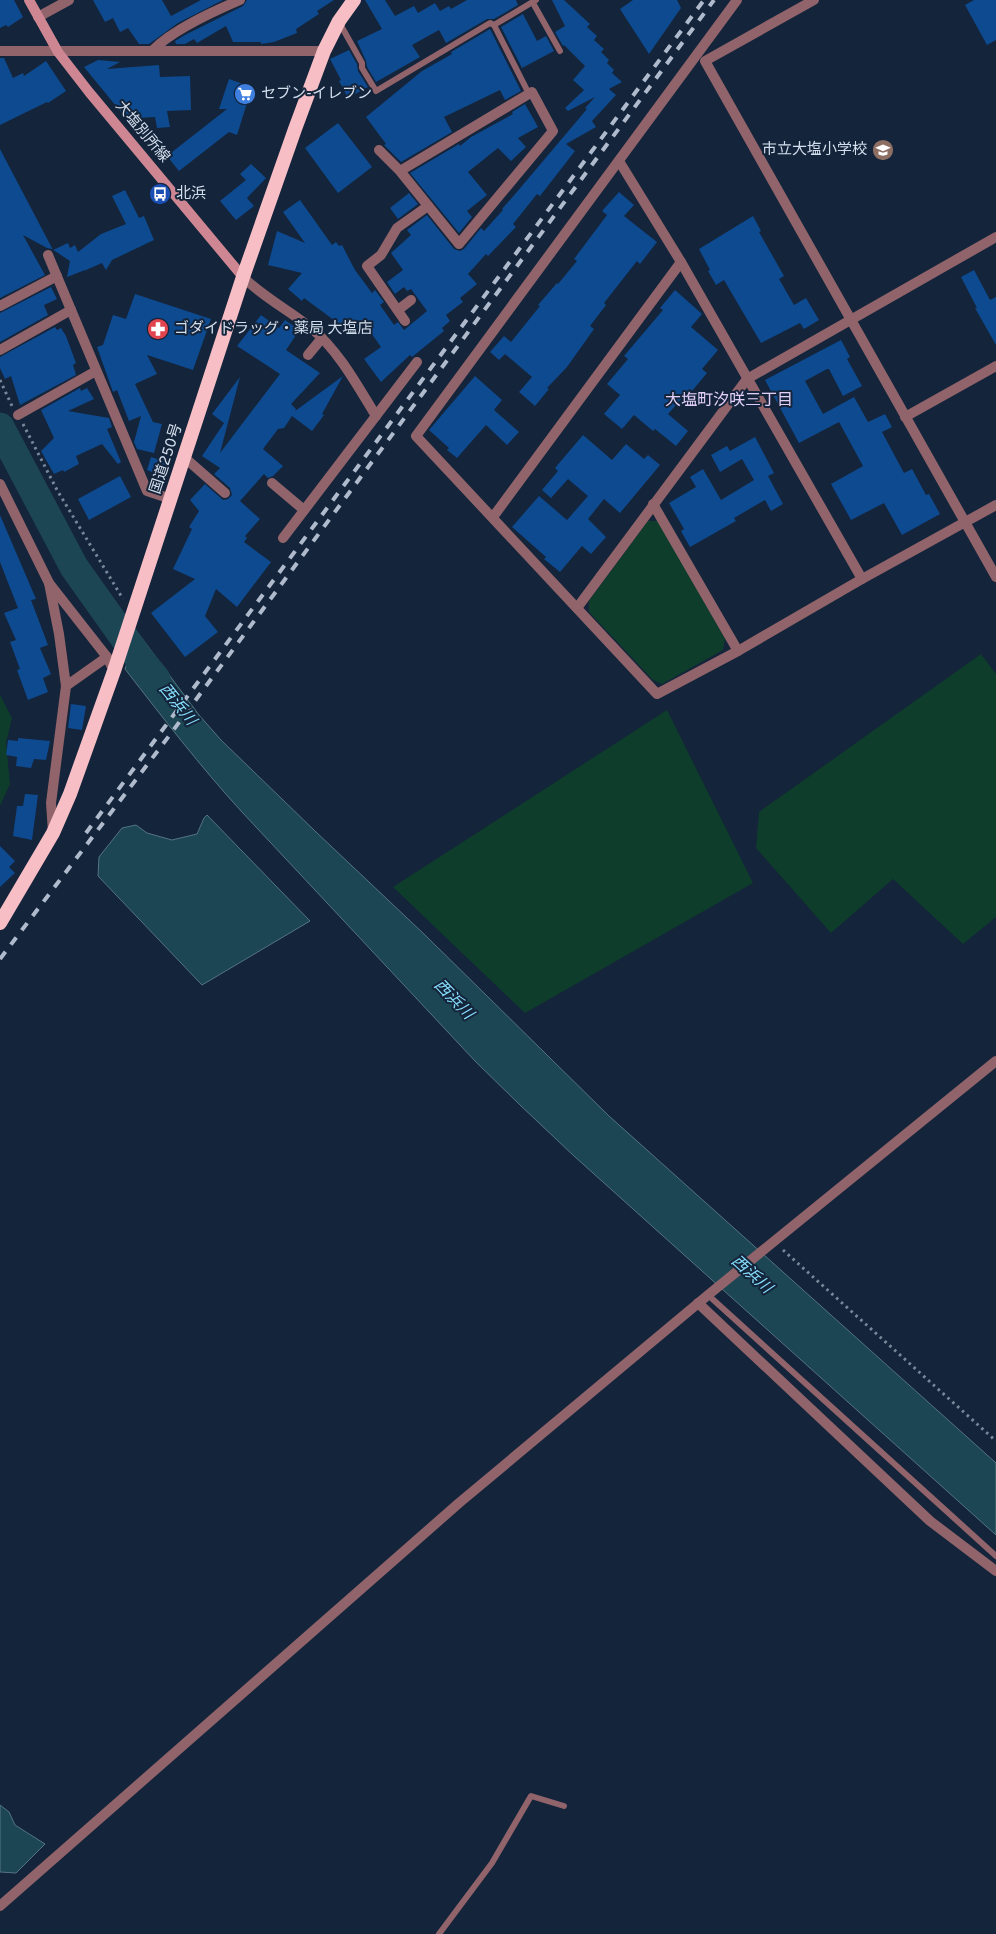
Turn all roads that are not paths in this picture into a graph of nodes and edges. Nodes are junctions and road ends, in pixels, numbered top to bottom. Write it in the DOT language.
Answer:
graph roads {
  1 [pos="29,0"];
  2 [pos="69,0"];
  3 [pos="354,0"];
  4 [pos="737,0"];
  5 [pos="814,0"];
  6 [pos="234,1"];
  7 [pos="535,2"];
  8 [pos="38,17"];
  9 [pos="339,20"];
  10 [pos="494,25"];
  11 [pos="0,51"];
  12 [pos="152,51"];
  13 [pos="324,51"];
  14 [pos="560,51"];
  15 [pos="58,52"];
  16 [pos="699,52"];
  17 [pos="705,62"];
  18 [pos="529,94"];
  19 [pos="379,150"];
  20 [pos="619,161"];
  21 [pos="400,171"];
  22 [pos="428,206"];
  23 [pos="996,237"];
  24 [pos="48,255"];
  25 [pos="681,262"];
  26 [pos="57,276"];
  27 [pos="243,277"];
  28 [pos="411,300"];
  29 [pos="0,306"];
  30 [pos="71,310"];
  31 [pos="398,310"];
  32 [pos="405,321"];
  33 [pos="851,321"];
  34 [pos="322,338"];
  35 [pos="0,350"];
  36 [pos="308,355"];
  37 [pos="417,362"];
  38 [pos="996,366"];
  39 [pos="96,371"];
  40 [pos="747,379"];
  41 [pos="18,415"];
  42 [pos="376,416"];
  43 [pos="905,418"];
  44 [pos="185,458"];
  45 [pos="272,483"];
  46 [pos="0,484"];
  47 [pos="225,493"];
  48 [pos="171,499"];
  49 [pos="653,504"];
  50 [pos="996,505"];
  51 [pos="304,510"];
  52 [pos="493,518"];
  53 [pos="964,523"];
  54 [pos="283,538"];
  55 [pos="996,577"];
  56 [pos="862,579"];
  57 [pos="49,583"];
  58 [pos="577,608"];
  59 [pos="738,651"];
  60 [pos="107,657"];
  61 [pos="114,671"];
  62 [pos="66,686"];
  63 [pos="53,833"];
  64 [pos="7,903"];
  65 [pos="0,923"];
  66 [pos="996,1061"];
  67 [pos="708,1295"];
  68 [pos="698,1304"];
  69 [pos="996,1556"];
  70 [pos="996,1571"];
  71 [pos="564,1806"];
  72 [pos="0,1906"];
  73 [pos="439,1934"];
  1 -- 8 [label="main road, 大塩別所線"];
  2 -- 8 [label="street"];
  3 -- 9 [label="highway, 国道250号"];
  4 -- 16 [label="street"];
  5 -- 17 [label="street"];
  6 -- 12 [label="street"];
  7 -- 10 [label="lane"];
  7 -- 14 [label="lane"];
  8 -- 15 [label="main road, 大塩別所線"];
  9 -- 10 [label="lane"];
  9 -- 13 [label="highway, 国道250号"];
  10 -- 18 [label="lane"];
  11 -- 15 [label="street"];
  12 -- 13 [label="street"];
  12 -- 15 [label="street"];
  13 -- 27 [label="highway, 国道250号"];
  15 -- 27 [label="main road, 大塩別所線"];
  16 -- 17 [label="street"];
  16 -- 20 [label="street"];
  17 -- 33 [label="street"];
  18 -- 21 [label="street"];
  18 -- 22 [label="street"];
  19 -- 21 [label="street"];
  20 -- 25 [label="street"];
  20 -- 52 [label="street"];
  21 -- 22 [label="street"];
  22 -- 31 [label="street"];
  23 -- 33 [label="street"];
  24 -- 26 [label="street"];
  25 -- 40 [label="street"];
  25 -- 52 [label="street"];
  26 -- 29 [label="street"];
  26 -- 30 [label="street"];
  27 -- 34 [label="street"];
  27 -- 44 [label="highway, 国道250号"];
  28 -- 31 [label="street"];
  30 -- 35 [label="street"];
  30 -- 39 [label="street"];
  31 -- 32 [label="street"];
  33 -- 40 [label="street"];
  33 -- 43 [label="street"];
  34 -- 36 [label="street"];
  34 -- 42 [label="street"];
  37 -- 42 [label="street"];
  38 -- 43 [label="street"];
  39 -- 41 [label="street"];
  39 -- 48 [label="street"];
  40 -- 49 [label="street"];
  40 -- 56 [label="street"];
  42 -- 51 [label="street"];
  43 -- 53 [label="street"];
  44 -- 47 [label="street"];
  44 -- 48 [label="highway, 国道250号"];
  45 -- 51 [label="street"];
  46 -- 57 [label="street"];
  48 -- 61 [label="highway, 国道250号"];
  49 -- 58 [label="street"];
  49 -- 59 [label="street"];
  50 -- 53 [label="street"];
  51 -- 54 [label="street"];
  52 -- 58 [label="street"];
  53 -- 55 [label="street"];
  53 -- 56 [label="street"];
  56 -- 59 [label="street"];
  57 -- 60 [label="street"];
  57 -- 62 [label="street"];
  58 -- 59 [label="street"];
  60 -- 61 [label="street"];
  60 -- 62 [label="street"];
  61 -- 63 [label="highway, 国道250号"];
  62 -- 63 [label="street"];
  63 -- 64 [label="highway, 国道250号"];
  64 -- 65 [label="highway, 国道250号"];
  66 -- 67 [label="street"];
  67 -- 68 [label="street"];
  67 -- 69 [label="lane"];
  68 -- 70 [label="street"];
  68 -- 72 [label="street"];
  71 -- 73 [label="lane"];
}
